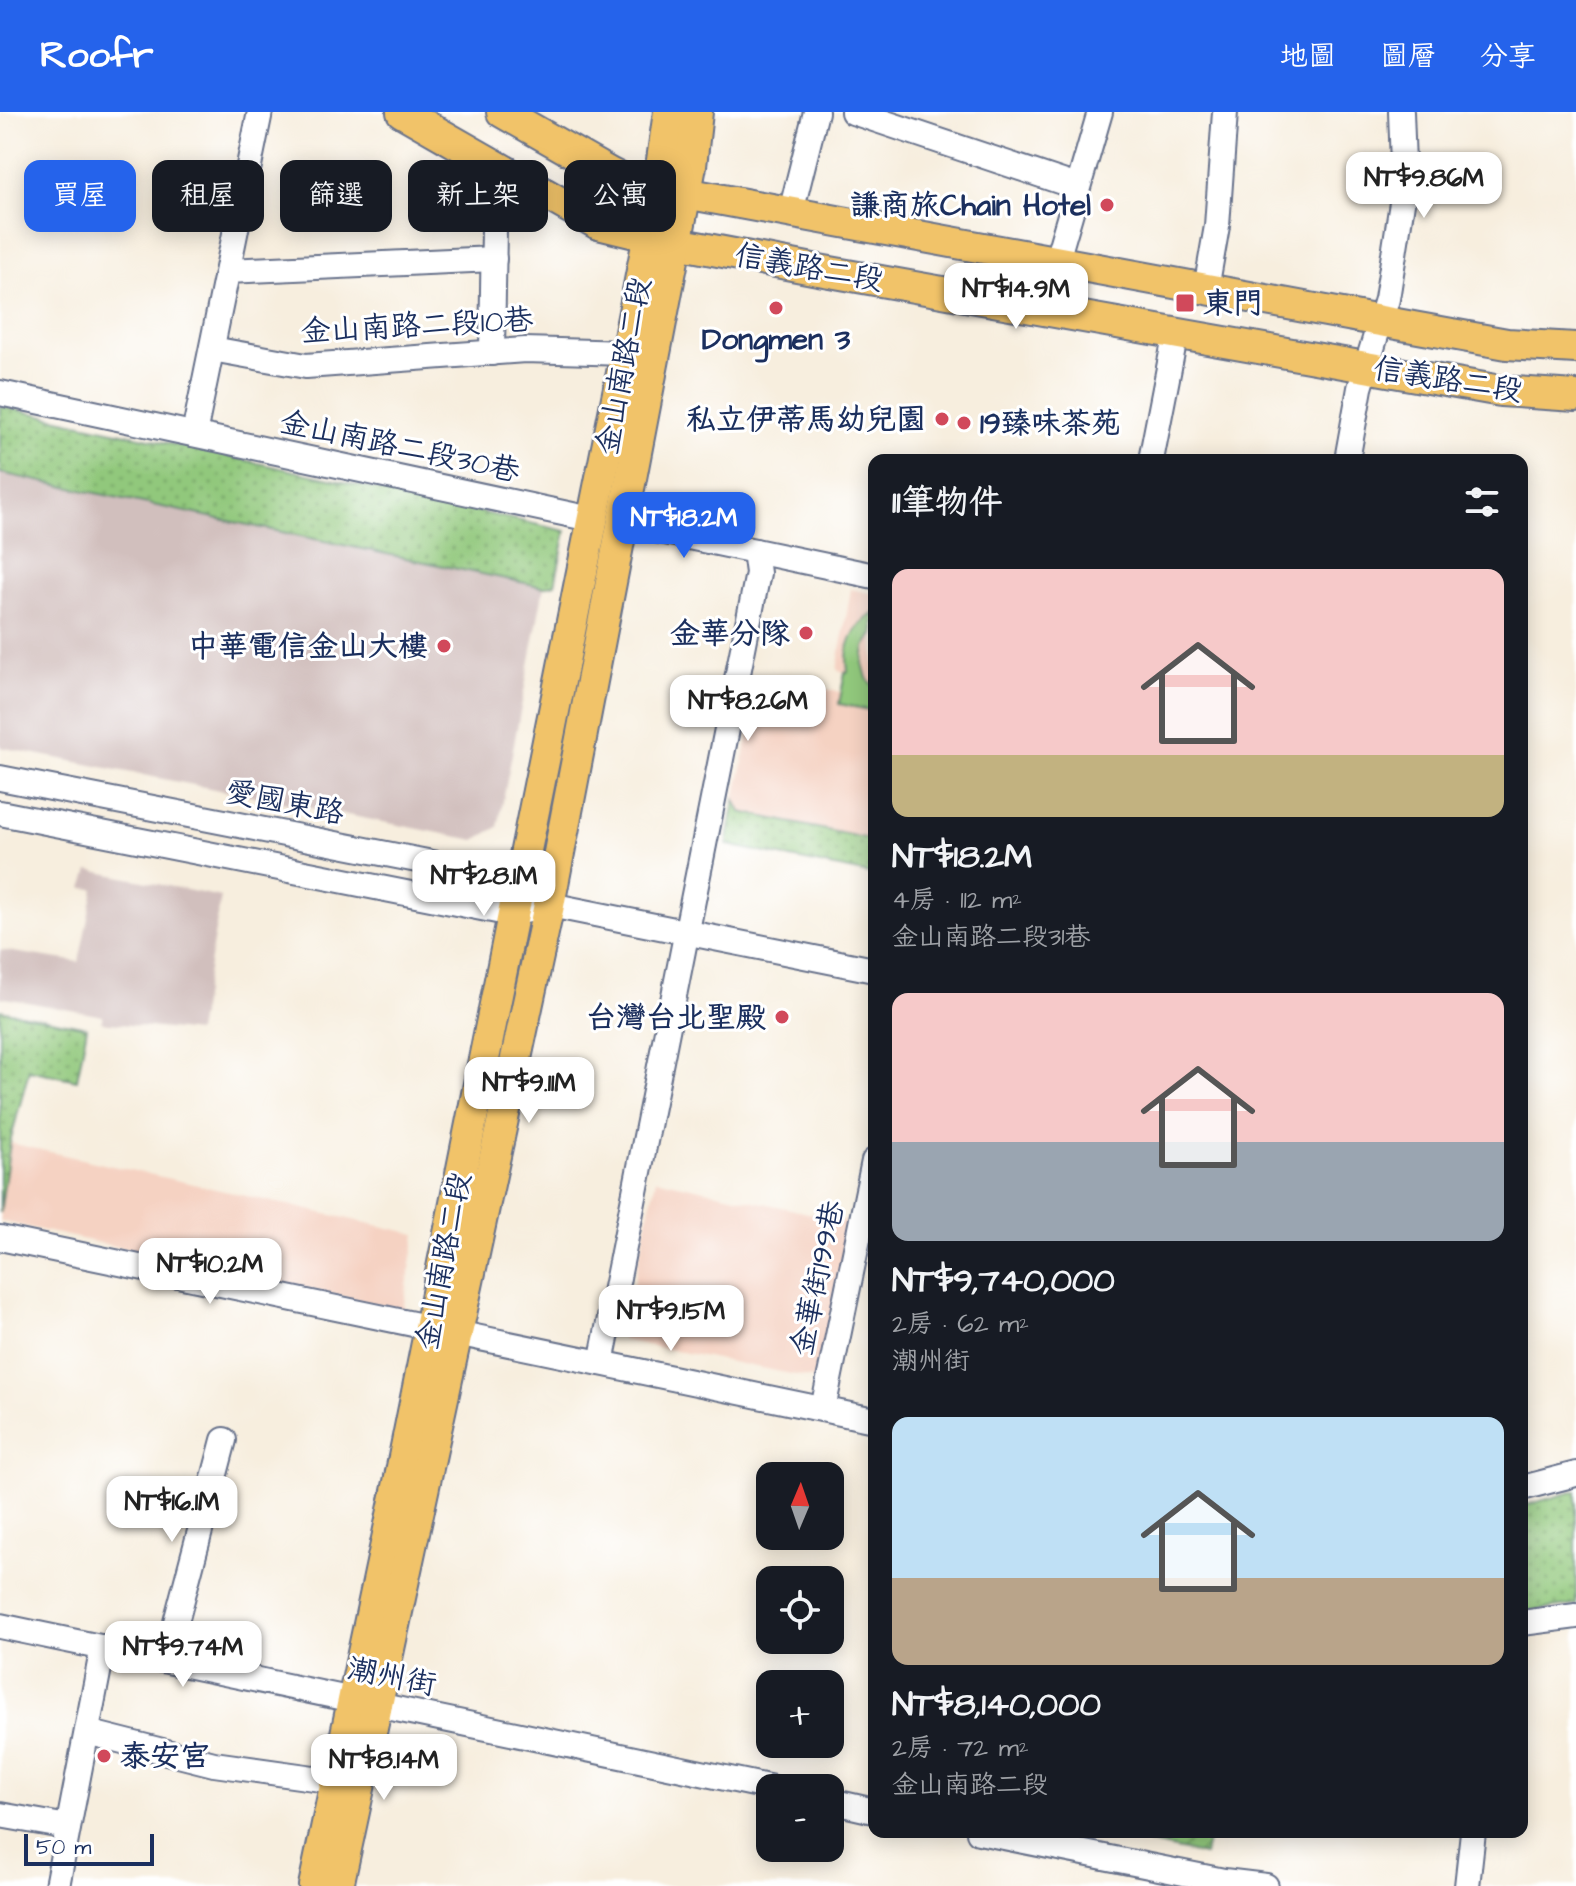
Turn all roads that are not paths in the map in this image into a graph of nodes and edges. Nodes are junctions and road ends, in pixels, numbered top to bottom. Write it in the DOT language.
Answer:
graph roads {
  1 [pos="260,112"];
  2 [pos="402,112"];
  3 [pos="502,112"];
  4 [pos="669,112"];
  5 [pos="697,112"];
  6 [pos="816,112"];
  7 [pos="853,112"];
  8 [pos="1100,112"];
  9 [pos="1225,112"];
  10 [pos="1401,112"];
  11 [pos="484,160"];
  12 [pos="586,160"];
  13 [pos="668,160"];
  14 [pos="676,184"];
  15 [pos="1077,187"];
  16 [pos="791,212"];
  17 [pos="676,215"];
  18 [pos="676,217"];
  19 [pos="494,232"];
  20 [pos="662,232"];
  21 [pos="665,232"];
  22 [pos="494,259"];
  23 [pos="1056,263"];
  24 [pos="228,271"];
  25 [pos="1206,289"];
  26 [pos="1380,321"];
  27 [pos="1176,332"];
  28 [pos="1576,348"];
  29 [pos="212,349"];
  30 [pos="492,353"];
  31 [pos="626,353"];
  32 [pos="1366,367"];
  33 [pos="0,393"];
  34 [pos="1576,396"];
  35 [pos="194,434"];
  36 [pos="1152,454"];
  37 [pos="1348,454"];
  38 [pos="591,519"];
  39 [pos="622,523"];
  40 [pos="755,551"];
  41 [pos="868,575"];
  42 [pos="0,778"];
  43 [pos="0,813"];
  44 [pos="519,880"];
  45 [pos="549,905"];
  46 [pos="512,914"];
  47 [pos="686,932"];
  48 [pos="868,969"];
  49 [pos="868,1190"];
  50 [pos="0,1238"];
  51 [pos="443,1331"];
  52 [pos="601,1363"];
  53 [pos="823,1409"];
  54 [pos="868,1419"];
  55 [pos="224,1440"];
  56 [pos="1576,1474"];
  57 [pos="1528,1486"];
  58 [pos="1576,1616"];
  59 [pos="1528,1622"];
  60 [pos="0,1626"];
  61 [pos="103,1647"];
  62 [pos="166,1660"];
  63 [pos="364,1704"];
  64 [pos="87,1732"];
  65 [pos="335,1781"];
  66 [pos="756,1785"];
  67 [pos="844,1804"];
  68 [pos="868,1810"];
  69 [pos="0,1815"];
  70 [pos="68,1827"];
  71 [pos="1009,1838"];
  72 [pos="1472,1838"];
  73 [pos="57,1886"];
  74 [pos="314,1886"];
  75 [pos="338,1886"];
  76 [pos="1266,1886"];
  77 [pos="1467,1886"];
  1 -- 24 [label="street"];
  2 -- 11 [label="main road, 信義路二段"];
  3 -- 12 [label="main road, 信義路二段"];
  4 -- 13 [label="main road"];
  5 -- 14 [label="main road"];
  6 -- 16 [label="street"];
  7 -- 15 [label="street"];
  8 -- 15 [label="street"];
  9 -- 25 [label="street"];
  10 -- 26 [label="street"];
  15 -- 23 [label="street"];
  16 -- 17 [label="main road, 信義路二段"];
  16 -- 23 [label="main road, 信義路二段"];
  18 -- 27 [label="main road, 信義路二段"];
  19 -- 22 [label="street"];
  20 -- 31 [label="main road, 金山南路二段"];
  21 -- 39 [label="main road, 金山南路二段"];
  22 -- 24 [label="street"];
  22 -- 30 [label="street"];
  23 -- 25 [label="main road, 信義路二段"];
  24 -- 29 [label="street"];
  25 -- 26 [label="main road, 信義路二段"];
  26 -- 28 [label="main road, 信義路二段"];
  26 -- 32 [label="street"];
  27 -- 32 [label="main road, 信義路二段"];
  27 -- 36 [label="street"];
  29 -- 30 [label="street, 金山南路二段10巷"];
  29 -- 35 [label="street"];
  30 -- 31 [label="street, 金山南路二段10巷"];
  31 -- 38 [label="main road, 金山南路二段"];
  32 -- 34 [label="main road, 信義路二段"];
  32 -- 37 [label="street"];
  33 -- 35 [label="street, 金山南路二段30巷"];
  35 -- 38 [label="street, 金山南路二段30巷"];
  38 -- 44 [label="main road, 金山南路二段"];
  39 -- 40 [label="street"];
  39 -- 45 [label="main road, 金山南路二段"];
  40 -- 41 [label="street"];
  40 -- 47 [label="street"];
  42 -- 44 [label="street, 愛國東路"];
  43 -- 46 [label="street, 愛國東路"];
  44 -- 45 [label="street, 愛國東路"];
  44 -- 46 [label="main road, 金山南路二段"];
  45 -- 46 [label="street, 愛國東路"];
  45 -- 47 [label="street, 愛國東路"];
  45 -- 51 [label="main road, 金山南路二段"];
  46 -- 51 [label="main road, 金山南路二段"];
  47 -- 48 [label="street, 愛國東路"];
  47 -- 52 [label="street"];
  49 -- 53 [label="street, 金華街199巷"];
  50 -- 51 [label="street"];
  51 -- 52 [label="street"];
  51 -- 63 [label="main road, 金山南路二段"];
  52 -- 53 [label="street"];
  53 -- 54 [label="street"];
  55 -- 62 [label="street"];
  56 -- 57 [label="street"];
  58 -- 59 [label="street"];
  60 -- 61 [label="street, 潮州街"];
  61 -- 62 [label="street, 潮州街"];
  61 -- 64 [label="street"];
  62 -- 63 [label="street, 潮州街"];
  63 -- 65 [label="main road, 金山南路二段"];
  63 -- 66 [label="street, 潮州街"];
  63 -- 75 [label="main road, 金山南路二段"];
  64 -- 65 [label="street"];
  64 -- 70 [label="street"];
  65 -- 74 [label="main road, 金山南路二段"];
  67 -- 68 [label="street"];
  69 -- 70 [label="street"];
  70 -- 73 [label="street"];
  71 -- 76 [label="street"];
  72 -- 77 [label="street"];
}
